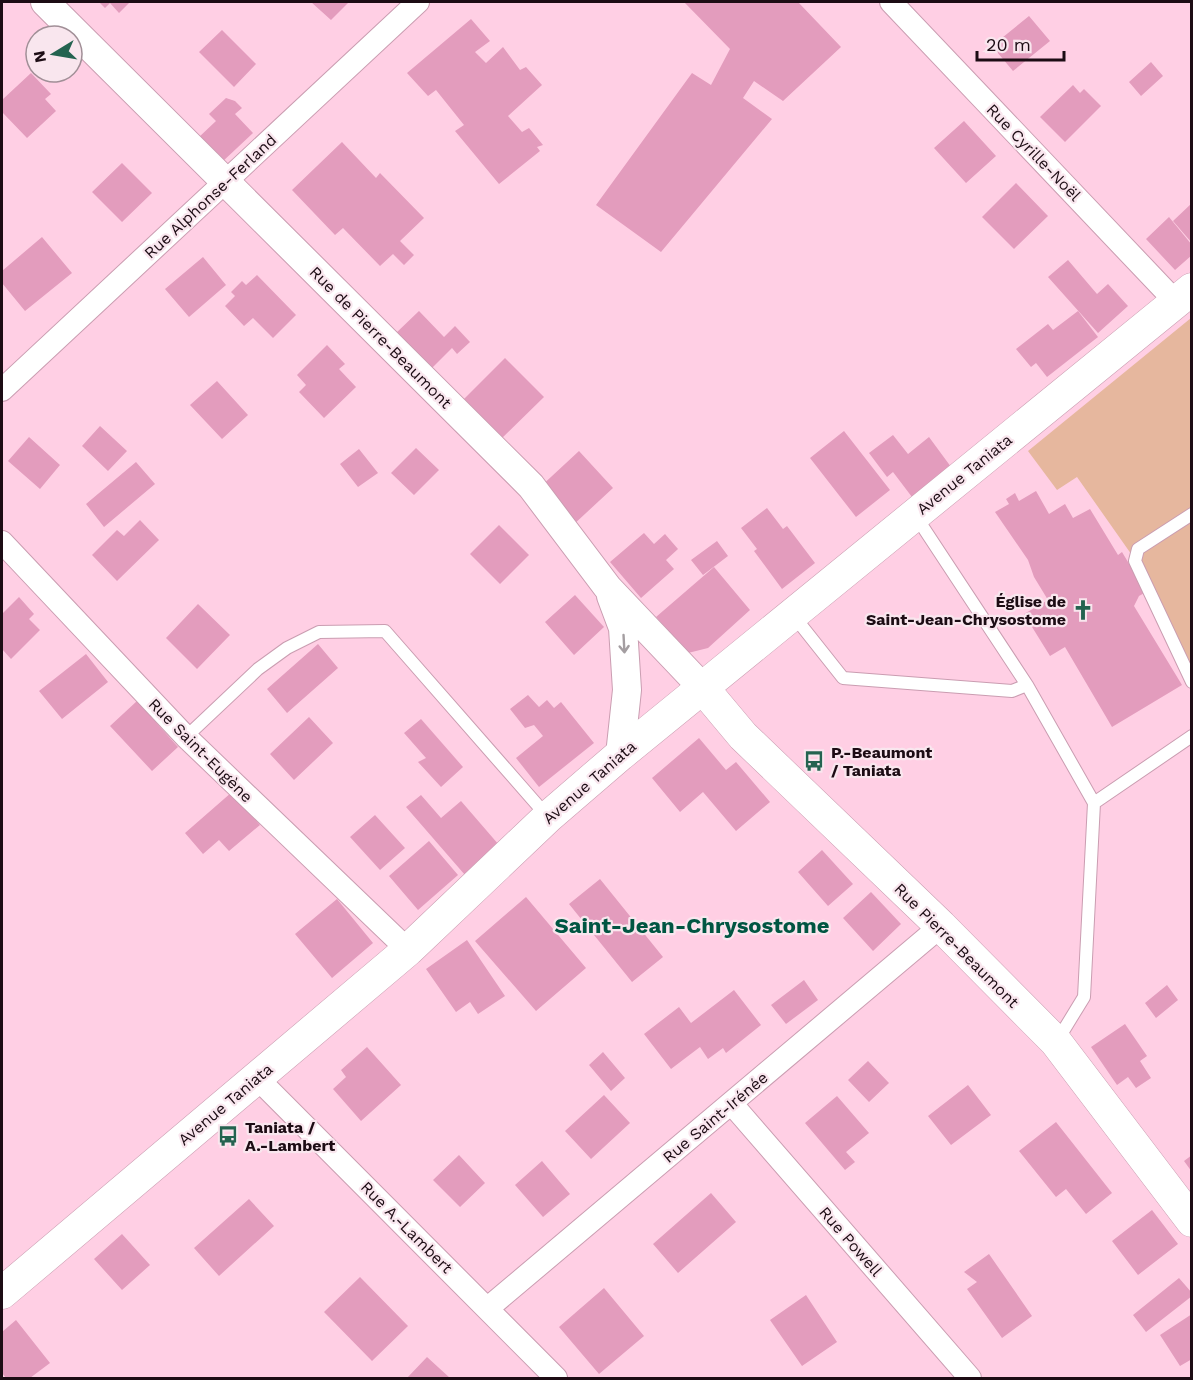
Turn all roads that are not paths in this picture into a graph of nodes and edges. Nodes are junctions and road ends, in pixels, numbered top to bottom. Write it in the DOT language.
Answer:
graph roads {
  1 [pos="45,2"];
  2 [pos="418,2"];
  3 [pos="891,2"];
  4 [pos="226,181"];
  5 [pos="1184,295"];
  6 [pos="2,390"];
  7 [pos="915,514"];
  8 [pos="1191,514"];
  9 [pos="2,542"];
  10 [pos="608,588"];
  11 [pos="792,614"];
  12 [pos="1191,682"];
  13 [pos="1027,685"];
  14 [pos="702,687"];
  15 [pos="1191,736"];
  16 [pos="186,737"];
  17 [pos="620,755"];
  18 [pos="1094,803"];
  19 [pos="548,817"];
  20 [pos="941,926"];
  21 [pos="408,950"];
  22 [pos="1056,1042"];
  23 [pos="256,1077"];
  24 [pos="731,1103"];
  25 [pos="1191,1221"];
  26 [pos="2,1293"];
  27 [pos="488,1308"];
  28 [pos="556,1378"];
  29 [pos="970,1378"];
  1 -- 4 [label="street, Rue de Pierre-Beaumont"];
  2 -- 4 [label="street, Rue Alphonse-Ferland"];
  3 -- 5 [label="street, Rue Cyrille-Noël"];
  4 -- 6 [label="street, Rue Alphonse-Ferland"];
  4 -- 10 [label="street, Rue de Pierre-Beaumont"];
  5 -- 7 [label="main road, Avenue Taniata"];
  7 -- 11 [label="main road, Avenue Taniata"];
  7 -- 13 [label="lane"];
  8 -- 12 [label="lane"];
  9 -- 16 [label="street, Rue Saint-Eugène"];
  10 -- 14 [label="street, Rue de Pierre-Beaumont"];
  10 -- 17 [label="street, one-way"];
  11 -- 13 [label="lane"];
  11 -- 14 [label="main road, Avenue Taniata"];
  13 -- 18 [label="lane"];
  14 -- 17 [label="main road, Avenue Taniata"];
  14 -- 20 [label="main road, Rue Pierre-Beaumont"];
  15 -- 18 [label="lane"];
  16 -- 19 [label="lane"];
  16 -- 21 [label="street, Rue Saint-Eugène"];
  17 -- 19 [label="main road, Avenue Taniata"];
  18 -- 22 [label="lane"];
  19 -- 21 [label="main road, Avenue Taniata"];
  20 -- 22 [label="main road, Rue Pierre-Beaumont"];
  20 -- 24 [label="street, Rue Saint-Irénée"];
  21 -- 23 [label="main road, Avenue Taniata"];
  22 -- 25 [label="main road, Rue Pierre-Beaumont"];
  23 -- 26 [label="main road, Avenue Taniata"];
  23 -- 27 [label="street, Rue A.-Lambert"];
  24 -- 27 [label="street, Rue Saint-Irénée"];
  24 -- 29 [label="street, Rue Powell"];
  27 -- 28 [label="street, Rue A.-Lambert"];
}
